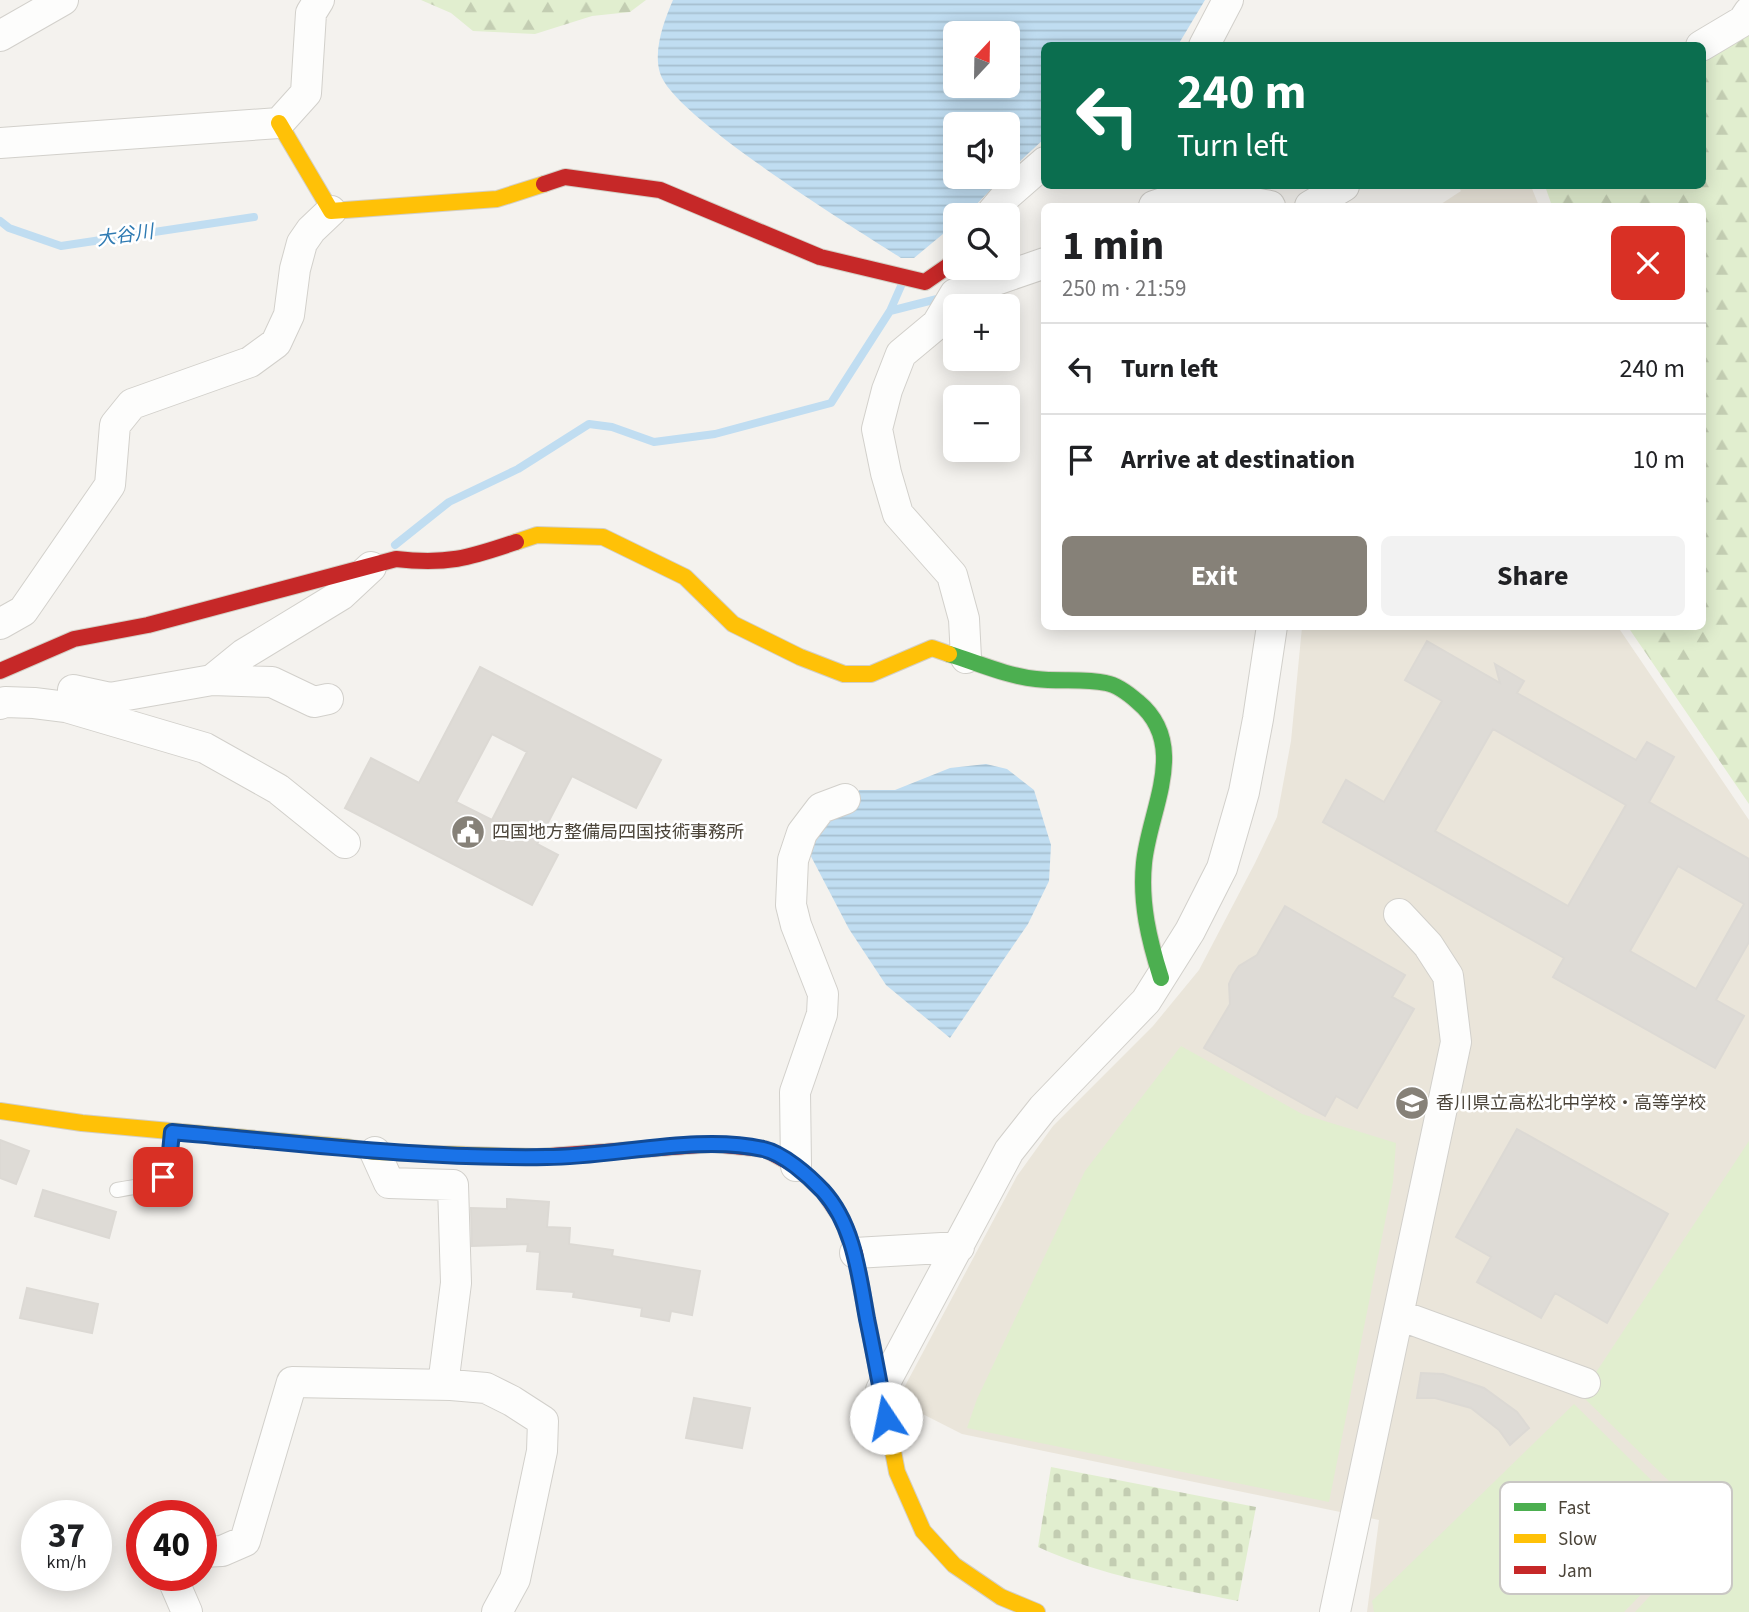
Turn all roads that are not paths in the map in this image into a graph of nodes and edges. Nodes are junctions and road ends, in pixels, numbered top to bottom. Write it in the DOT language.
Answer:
graph roads {
  1 [pos="63,0"];
  2 [pos="319,0"];
  3 [pos="1228,0"];
  4 [pos="1749,12"];
  5 [pos="0,36"];
  6 [pos="1206,42"];
  7 [pos="1706,43"];
  8 [pos="279,123"];
  9 [pos="0,143"];
  10 [pos="1041,165"];
  11 [pos="1339,189"];
  12 [pos="1000,203"];
  13 [pos="1162,203"];
  14 [pos="1254,203"];
  15 [pos="1315,203"];
  16 [pos="331,211"];
  17 [pos="1041,264"];
  18 [pos="943,269"];
  19 [pos="925,282"];
  20 [pos="955,294"];
  21 [pos="943,314"];
  22 [pos="373,565"];
  23 [pos="0,624"];
  24 [pos="1271,630"];
  25 [pos="966,658"];
  26 [pos="0,671"];
  27 [pos="212,680"];
  28 [pos="0,684"];
  29 [pos="328,699"];
  30 [pos="0,704"];
  31 [pos="845,799"];
  32 [pos="345,842"];
  33 [pos="1399,914"];
  34 [pos="1161,978"];
  35 [pos="0,1111"];
  36 [pos="172,1132"];
  37 [pos="375,1152"];
  38 [pos="796,1166"];
  39 [pos="117,1190"];
  40 [pos="959,1247"];
  41 [pos="855,1253"];
  42 [pos="1399,1315"];
  43 [pos="1585,1383"];
  44 [pos="443,1385"];
  45 [pos="881,1390"];
  46 [pos="217,1551"];
  47 [pos="178,1591"];
  48 [pos="187,1612"];
  49 [pos="497,1612"];
  50 [pos="1037,1612"];
  51 [pos="1335,1612"];
  1 -- 5 [label="street"];
  2 -- 8 [label="street"];
  3 -- 6 [label="street"];
  4 -- 7 [label="street"];
  8 -- 9 [label="street"];
  8 -- 16 [label="street"];
  10 -- 12 [label="street"];
  11 -- 15 [label="street"];
  13 -- 14 [label="street"];
  16 -- 19 [label="street"];
  16 -- 23 [label="street"];
  17 -- 20 [label="street"];
  18 -- 19 [label="street"];
  19 -- 20 [label="street"];
  21 -- 25 [label="street"];
  22 -- 25 [label="street"];
  22 -- 26 [label="street"];
  22 -- 27 [label="street"];
  24 -- 34 [label="street"];
  25 -- 34 [label="street"];
  27 -- 28 [label="street"];
  27 -- 29 [label="street"];
  30 -- 32 [label="street"];
  31 -- 38 [label="street"];
  33 -- 42 [label="street"];
  34 -- 40 [label="street"];
  35 -- 36 [label="street"];
  36 -- 37 [label="street"];
  36 -- 39 [label="lane"];
  37 -- 38 [label="street"];
  37 -- 44 [label="street"];
  38 -- 41 [label="street"];
  40 -- 41 [label="street"];
  40 -- 45 [label="street"];
  41 -- 45 [label="street"];
  42 -- 43 [label="street"];
  42 -- 51 [label="street"];
  44 -- 46 [label="street"];
  44 -- 49 [label="street"];
  45 -- 50 [label="street"];
  47 -- 48 [label="street"];
}
